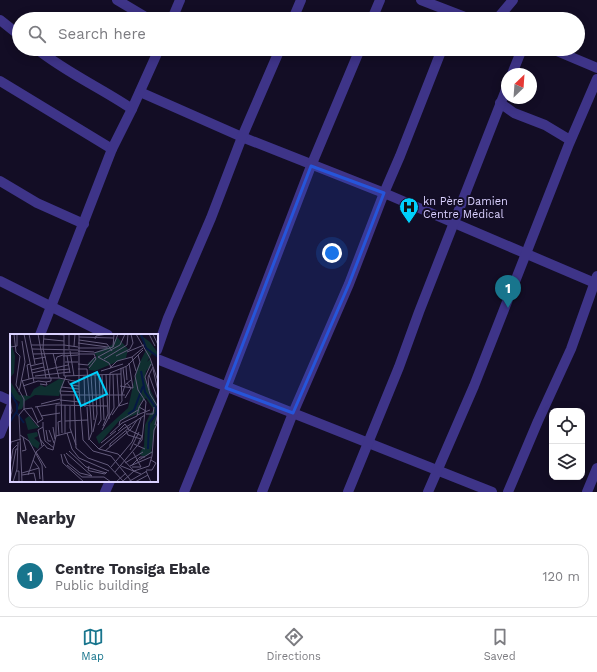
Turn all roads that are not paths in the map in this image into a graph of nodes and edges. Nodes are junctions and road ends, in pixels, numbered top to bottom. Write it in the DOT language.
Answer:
graph roads {
  1 [pos="117,0"];
  2 [pos="180,0"];
  3 [pos="301,0"];
  4 [pos="380,0"];
  5 [pos="421,0"];
  6 [pos="513,0"];
  7 [pos="138,12"];
  8 [pos="175,12"];
  9 [pos="296,12"];
  10 [pos="375,12"];
  11 [pos="446,12"];
  12 [pos="503,12"];
  13 [pos="0,20"];
  14 [pos="12,29"];
  15 [pos="46,56"];
  16 [pos="156,56"];
  17 [pos="277,56"];
  18 [pos="357,56"];
  19 [pos="439,56"];
  20 [pos="519,56"];
  21 [pos="569,56"];
  22 [pos="514,68"];
  23 [pos="597,68"];
  24 [pos="597,79"];
  25 [pos="0,81"];
  26 [pos="140,92"];
  27 [pos="500,103"];
  28 [pos="132,109"];
  29 [pos="242,137"];
  30 [pos="570,140"];
  31 [pos="112,149"];
  32 [pos="312,166"];
  33 [pos="0,182"];
  34 [pos="384,193"];
  35 [pos="454,223"];
  36 [pos="84,224"];
  37 [pos="525,253"];
  38 [pos="0,280"];
  39 [pos="596,281"];
  40 [pos="52,308"];
  41 [pos="40,334"];
  42 [pos="106,334"];
  43 [pos="158,347"];
  44 [pos="158,359"];
  45 [pos="226,388"];
  46 [pos="0,396"];
  47 [pos="10,401"];
  48 [pos="10,409"];
  49 [pos="293,413"];
  50 [pos="0,434"];
  51 [pos="368,442"];
  52 [pos="597,468"];
  53 [pos="438,470"];
  54 [pos="109,482"];
  55 [pos="104,492"];
  56 [pos="184,492"];
  57 [pos="262,492"];
  58 [pos="348,492"];
  59 [pos="428,492"];
  60 [pos="492,492"];
  61 [pos="508,492"];
  62 [pos="587,492"];
  1 -- 7 [label="street"];
  2 -- 8 [label="street"];
  3 -- 9 [label="street"];
  4 -- 10 [label="street"];
  5 -- 11 [label="street"];
  6 -- 12 [label="street"];
  13 -- 14 [label="street"];
  15 -- 28 [label="street"];
  16 -- 26 [label="street"];
  17 -- 29 [label="street"];
  18 -- 32 [label="street"];
  19 -- 34 [label="street"];
  20 -- 22 [label="street"];
  21 -- 23 [label="street"];
  24 -- 30 [label="street"];
  25 -- 31 [label="street"];
  26 -- 28 [label="street"];
  26 -- 29 [label="street"];
  27 -- 30 [label="street"];
  27 -- 35 [label="street"];
  28 -- 31 [label="street"];
  29 -- 32 [label="street"];
  29 -- 43 [label="street"];
  30 -- 37 [label="street"];
  31 -- 36 [label="street"];
  32 -- 34 [label="street"];
  32 -- 45 [label="street"];
  33 -- 36 [label="street"];
  34 -- 35 [label="street"];
  34 -- 49 [label="street"];
  35 -- 37 [label="street"];
  35 -- 51 [label="street"];
  36 -- 40 [label="street"];
  37 -- 39 [label="street"];
  37 -- 53 [label="street"];
  38 -- 40 [label="street"];
  39 -- 61 [label="street"];
  40 -- 41 [label="street"];
  40 -- 42 [label="street"];
  44 -- 45 [label="street"];
  45 -- 49 [label="street"];
  45 -- 56 [label="street"];
  46 -- 47 [label="street"];
  48 -- 50 [label="street"];
  49 -- 51 [label="street"];
  49 -- 57 [label="street"];
  51 -- 53 [label="street"];
  51 -- 58 [label="street"];
  52 -- 62 [label="street"];
  53 -- 59 [label="street"];
  53 -- 60 [label="street"];
  54 -- 55 [label="street"];
}
